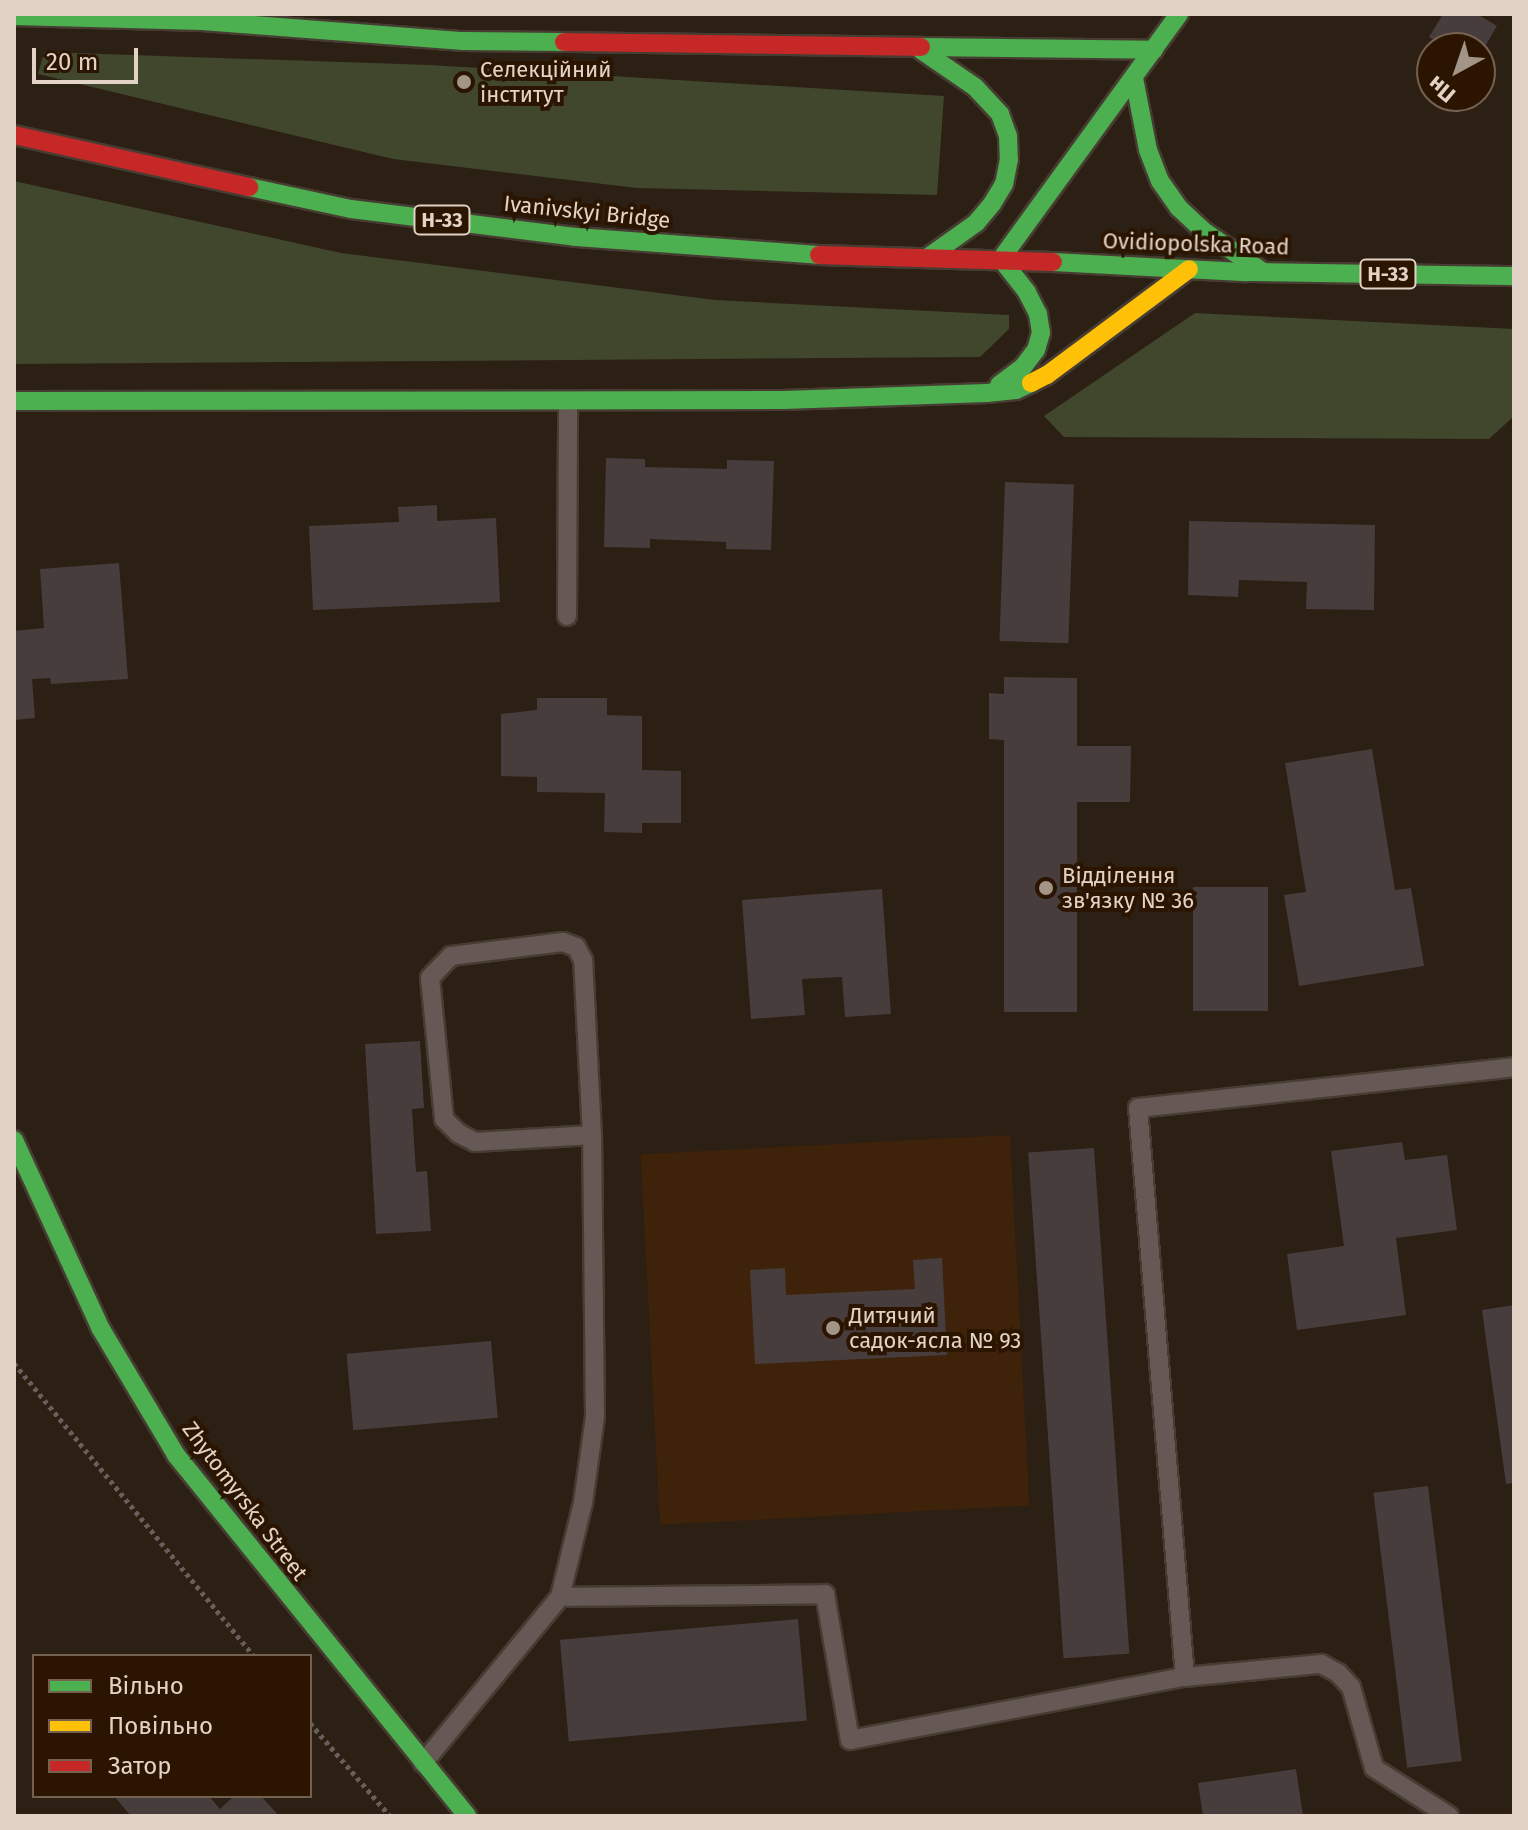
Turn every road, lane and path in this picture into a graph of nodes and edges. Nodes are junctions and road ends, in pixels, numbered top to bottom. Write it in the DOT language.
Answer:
graph roads {
  1 [pos="1179,14"];
  2 [pos="14,16"];
  3 [pos="685,24"];
  4 [pos="691,45"];
  5 [pos="921,50"];
  6 [pos="1154,50"];
  7 [pos="1134,78"];
  8 [pos="14,135"];
  9 [pos="927,258"];
  10 [pos="877,259"];
  11 [pos="1001,259"];
  12 [pos="1189,269"];
  13 [pos="1263,272"];
  14 [pos="1514,276"];
  15 [pos="987,393"];
  16 [pos="14,401"];
  17 [pos="568,401"];
  18 [pos="567,616"];
  19 [pos="1514,1067"];
  20 [pos="592,1135"];
  21 [pos="14,1140"];
  22 [pos="14,1363"];
  23 [pos="560,1597"];
  24 [pos="252,1654"];
  25 [pos="1185,1677"];
  26 [pos="312,1725"];
  27 [pos="423,1763"];
  28 [pos="390,1816"];
  29 [pos="467,1816"];
  30 [pos="1449,1816"];
  1 -- 6 [label="street"];
  2 -- 4 [label="street"];
  3 -- 4 [label="street"];
  4 -- 5 [label="street"];
  5 -- 6 [label="street"];
  5 -- 9 [label="street"];
  6 -- 7 [label="street"];
  7 -- 11 [label="street"];
  7 -- 13 [label="street"];
  8 -- 10 [label="street, Ivanivskyi Bridge / Н-33"];
  9 -- 10 [label="street, Ovidiopolska Road / Н-33"];
  9 -- 11 [label="street, Ovidiopolska Road / Н-33"];
  11 -- 12 [label="street, Ovidiopolska Road / Н-33"];
  11 -- 15 [label="street"];
  12 -- 13 [label="street, Ovidiopolska Road / Н-33"];
  12 -- 15 [label="street"];
  13 -- 14 [label="street, Ovidiopolska Road / Н-33"];
  15 -- 17 [label="street"];
  16 -- 17 [label="street"];
  17 -- 18 [label="lane"];
  19 -- 25 [label="lane"];
  20 -- 20 [label="lane"];
  20 -- 23 [label="lane"];
  21 -- 27 [label="street, Zhytomyrska Street"];
  22 -- 24 [label="path"];
  23 -- 25 [label="lane"];
  23 -- 27 [label="lane"];
  25 -- 30 [label="lane"];
  26 -- 28 [label="path"];
  27 -- 29 [label="street, Zhytomyrska Street"];
}
